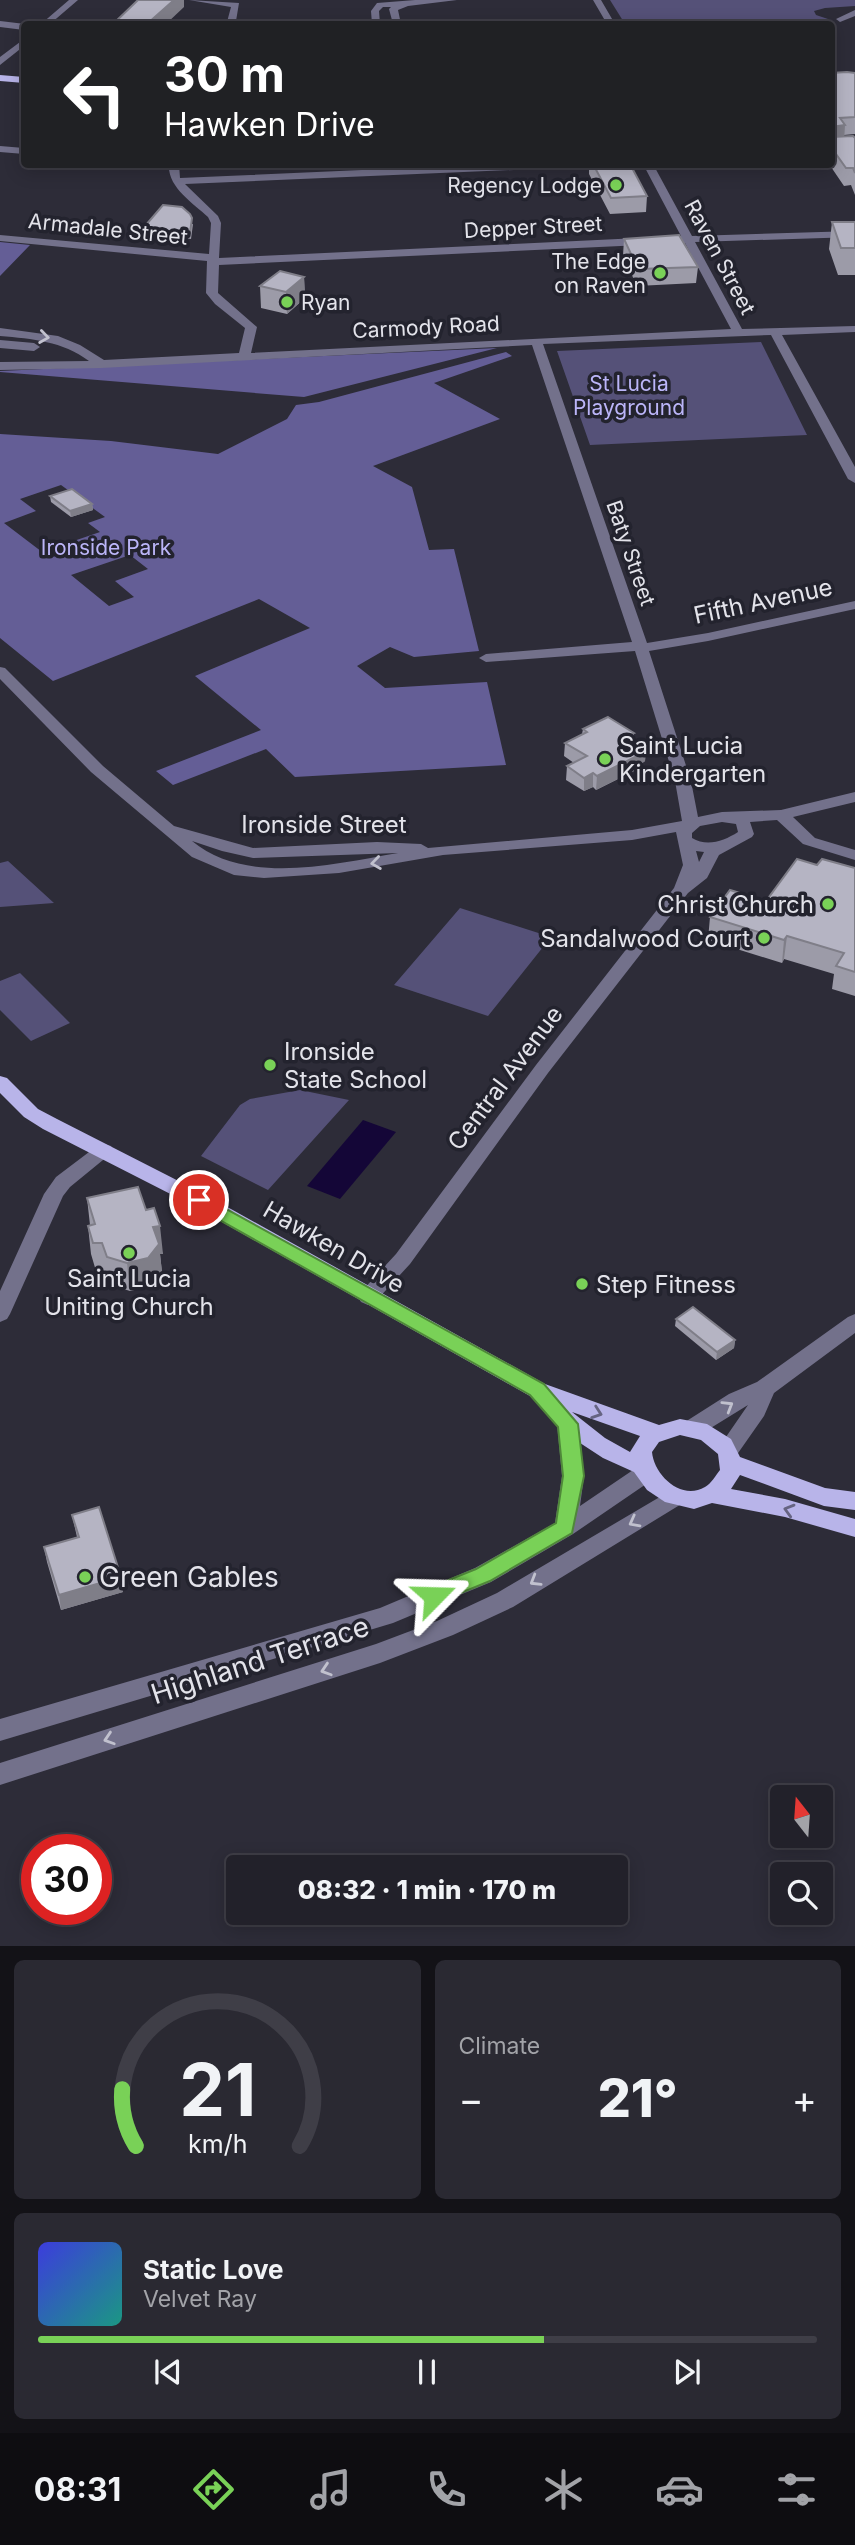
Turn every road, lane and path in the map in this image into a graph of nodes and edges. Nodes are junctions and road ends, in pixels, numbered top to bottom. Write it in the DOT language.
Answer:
graph roads {
  1 [pos="74,0"];
  2 [pos="193,0"];
  3 [pos="453,0"];
  4 [pos="597,0"];
  5 [pos="377,3"];
  6 [pos="407,4"];
  7 [pos="855,13"];
  8 [pos="840,19"];
  9 [pos="49,21"];
  10 [pos="232,21"];
  11 [pos="376,21"];
  12 [pos="396,21"];
  13 [pos="609,21"];
  14 [pos="0,24"];
  15 [pos="21,27"];
  16 [pos="21,44"];
  17 [pos="0,62"];
  18 [pos="0,78"];
  19 [pos="21,80"];
  20 [pos="0,149"];
  21 [pos="21,151"];
  22 [pos="174,168"];
  23 [pos="487,168"];
  24 [pos="650,168"];
  25 [pos="176,181"];
  26 [pos="855,234"];
  27 [pos="0,238"];
  28 [pos="689,239"];
  29 [pos="213,260"];
  30 [pos="855,329"];
  31 [pos="774,330"];
  32 [pos="0,331"];
  33 [pos="738,332"];
  34 [pos="536,341"];
  35 [pos="0,344"];
  36 [pos="26,347"];
  37 [pos="245,355"];
  38 [pos="101,363"];
  39 [pos="70,365"];
  40 [pos="0,366"];
  41 [pos="13,366"];
  42 [pos="855,479"];
  43 [pos="855,605"];
  44 [pos="640,647"];
  45 [pos="486,658"];
  46 [pos="0,671"];
  47 [pos="684,781"];
  48 [pos="855,797"];
  49 [pos="781,816"];
  50 [pos="728,817"];
  51 [pos="688,833"];
  52 [pos="745,835"];
  53 [pos="722,845"];
  54 [pos="855,855"];
  55 [pos="682,889"];
  56 [pos="0,1082"];
  57 [pos="104,1151"];
  58 [pos="368,1297"];
  59 [pos="0,1314"];
  60 [pos="855,1322"];
  61 [pos="765,1388"];
  62 [pos="537,1390"];
  63 [pos="568,1424"];
  64 [pos="692,1428"];
  65 [pos="657,1433"];
  66 [pos="730,1456"];
  67 [pos="642,1470"];
  68 [pos="712,1494"];
  69 [pos="675,1497"];
  70 [pos="855,1501"];
  71 [pos="565,1528"];
  72 [pos="855,1528"];
  73 [pos="0,1730"];
  74 [pos="0,1774"];
  1 -- 9 [label="street"];
  2 -- 10 [label="street"];
  3 -- 6 [label="street"];
  4 -- 13 [label="street"];
  5 -- 6 [label="street"];
  5 -- 11 [label="street"];
  6 -- 12 [label="street"];
  7 -- 8 [label="street"];
  14 -- 15 [label="street"];
  16 -- 17 [label="street"];
  18 -- 19 [label="main road"];
  20 -- 21 [label="street"];
  22 -- 25 [label="street"];
  23 -- 25 [label="street"];
  24 -- 28 [label="street, Raven Street"];
  25 -- 29 [label="street"];
  26 -- 28 [label="street, Depper Street"];
  27 -- 29 [label="street, Armadale Street"];
  28 -- 29 [label="street, Depper Street"];
  28 -- 33 [label="street, Raven Street"];
  29 -- 37 [label="street"];
  30 -- 31 [label="street, Carmody Road"];
  31 -- 33 [label="street, Carmody Road"];
  31 -- 42 [label="street"];
  32 -- 38 [label="street, one-way"];
  33 -- 34 [label="street, Carmody Road"];
  34 -- 37 [label="street, Carmody Road"];
  34 -- 44 [label="street, Baty Street"];
  35 -- 36 [label="street"];
  36 -- 39 [label="street"];
  36 -- 41 [label="street"];
  37 -- 38 [label="street, Carmody Road"];
  38 -- 39 [label="street, Carmody Road"];
  39 -- 41 [label="street, Carmody Road"];
  40 -- 41 [label="street, Carmody Road"];
  43 -- 44 [label="street, Fifth Avenue"];
  44 -- 45 [label="street, Fifth Avenue"];
  44 -- 47 [label="street, Baty Street"];
  46 -- 51 [label="street, Ironside Street"];
  47 -- 50 [label="street, Baty Street"];
  47 -- 51 [label="street, Baty Street"];
  48 -- 49 [label="street"];
  49 -- 50 [label="street"];
  49 -- 52 [label="street"];
  49 -- 54 [label="street"];
  50 -- 51 [label="street"];
  50 -- 52 [label="street"];
  51 -- 53 [label="street"];
  51 -- 55 [label="street, Central Avenue"];
  52 -- 53 [label="street"];
  53 -- 55 [label="street, Central Avenue"];
  55 -- 58 [label="street, Central Avenue"];
  56 -- 57 [label="main road, Hawken Drive"];
  57 -- 58 [label="main road, Hawken Drive"];
  57 -- 59 [label="street"];
  58 -- 62 [label="main road, Hawken Drive"];
  60 -- 61 [label="street"];
  64 -- 61 [label="street, one-way"];
  61 -- 66 [label="street"];
  62 -- 63 [label="main road, Hawken Drive"];
  62 -- 65 [label="main road, Hawken Drive, one-way"];
  63 -- 67 [label="main road, Hawken Drive"];
  63 -- 71 [label="street"];
  64 -- 65 [label="main road"];
  64 -- 66 [label="main road"];
  65 -- 67 [label="main road"];
  66 -- 68 [label="main road"];
  66 -- 70 [label="main road"];
  67 -- 69 [label="main road"];
  67 -- 71 [label="street, Highland Terrace"];
  68 -- 69 [label="main road"];
  72 -- 68 [label="main road, one-way"];
  69 -- 74 [label="street, Highland Terrace, one-way"];
  71 -- 73 [label="street, Highland Terrace"];
}
